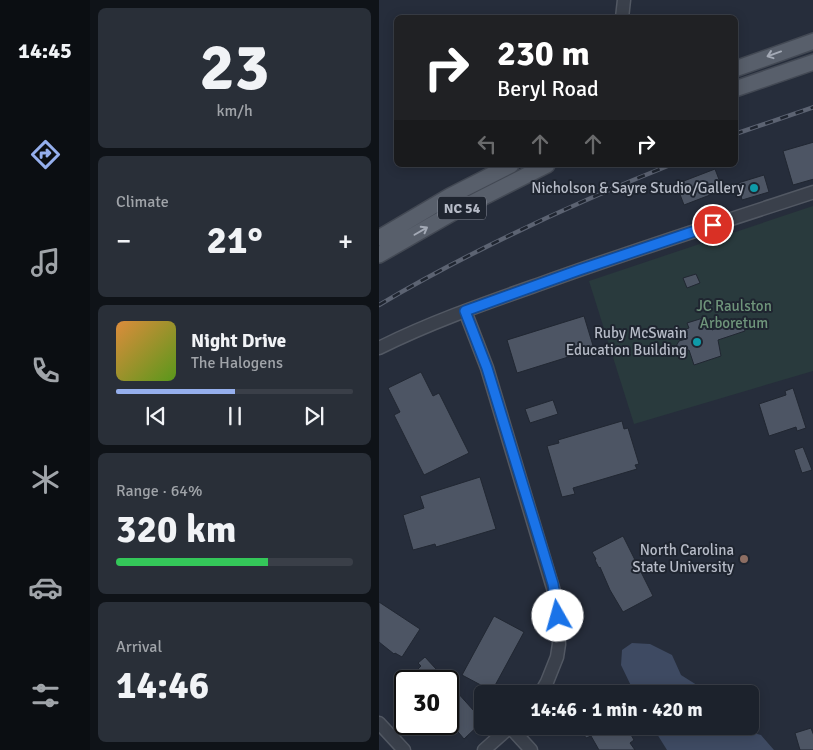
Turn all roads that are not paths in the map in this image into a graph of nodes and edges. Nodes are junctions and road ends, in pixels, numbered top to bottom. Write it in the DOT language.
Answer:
graph roads {
  1 [pos="624,0"];
  2 [pos="622,15"];
  3 [pos="813,41"];
  4 [pos="813,62"];
  5 [pos="738,67"];
  6 [pos="738,88"];
  7 [pos="507,167"];
  8 [pos="543,167"];
  9 [pos="813,192"];
  10 [pos="379,238"];
  11 [pos="379,255"];
  12 [pos="465,311"];
  13 [pos="379,348"];
  14 [pos="545,685"];
  15 [pos="379,723"];
  16 [pos="501,735"];
  17 [pos="517,735"];
  18 [pos="404,750"];
  19 [pos="484,750"];
  20 [pos="531,750"];
  1 -- 2 [label="street"];
  3 -- 5 [label="main road, one-way"];
  4 -- 6 [label="main road"];
  7 -- 10 [label="main road, NC 54"];
  11 -- 8 [label="main road, NC 54, one-way"];
  9 -- 12 [label="street"];
  12 -- 13 [label="street"];
  12 -- 14 [label="street"];
  15 -- 18 [label="street"];
  16 -- 19 [label="street"];
  17 -- 20 [label="street"];
}
